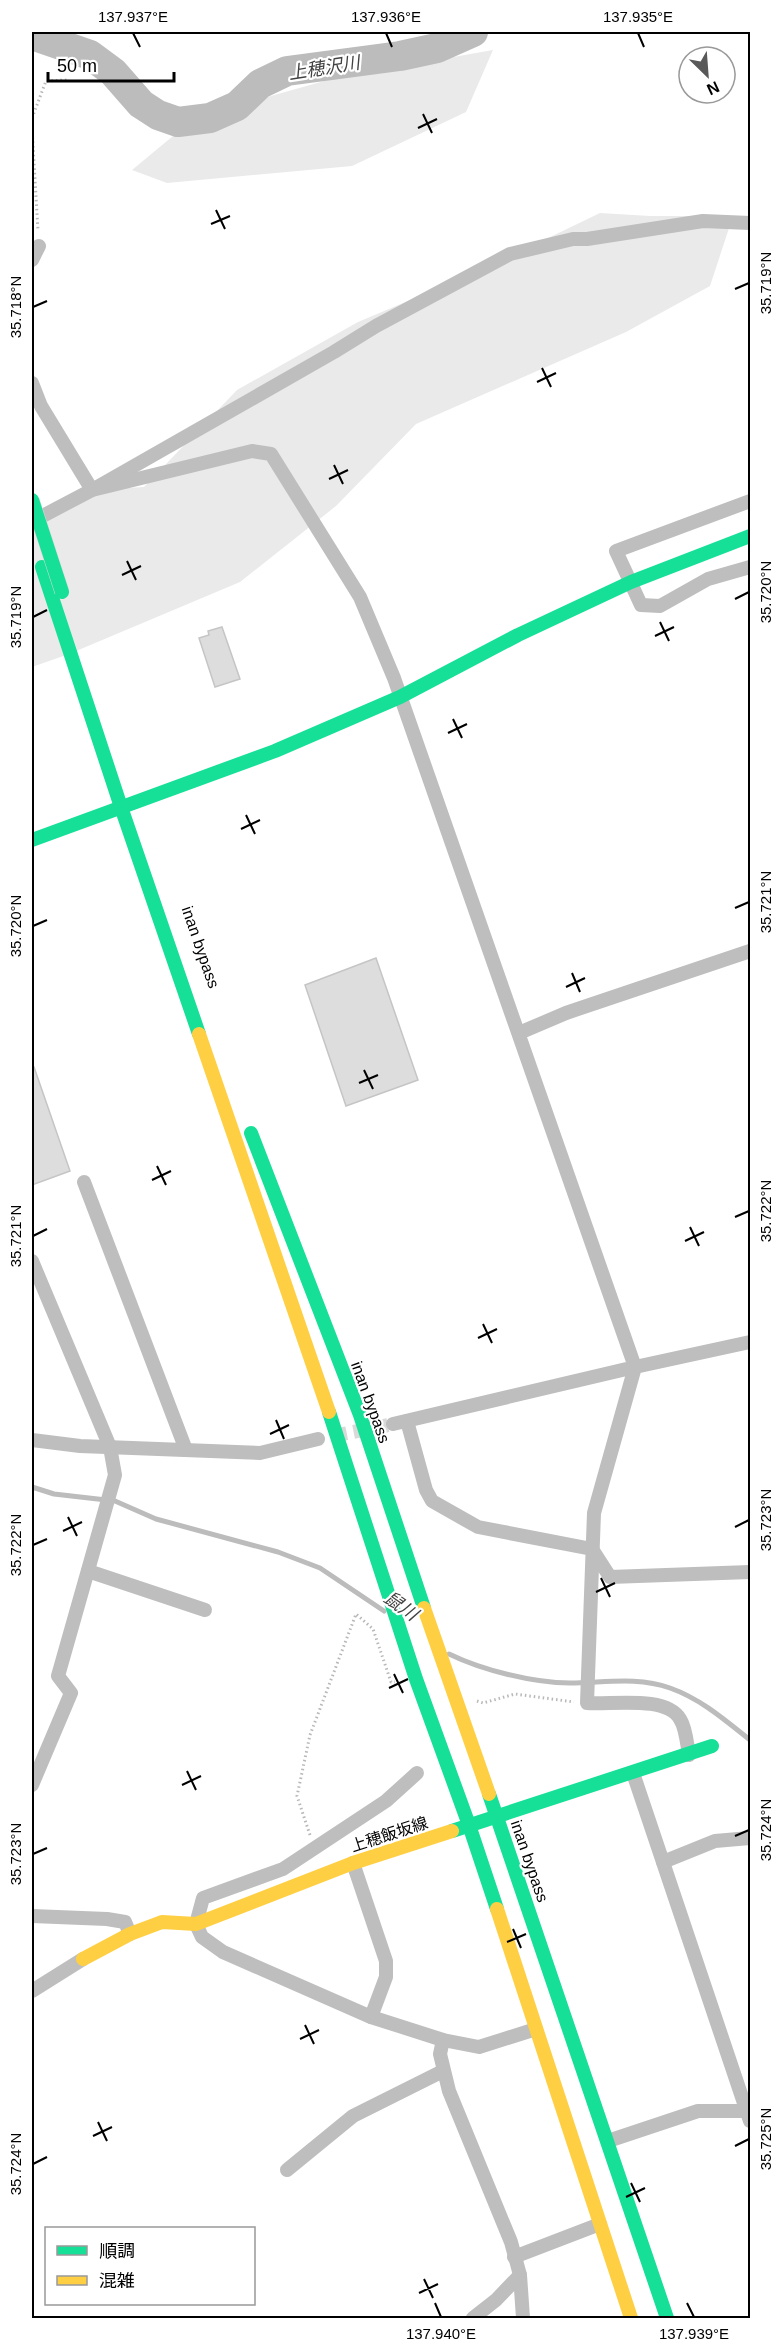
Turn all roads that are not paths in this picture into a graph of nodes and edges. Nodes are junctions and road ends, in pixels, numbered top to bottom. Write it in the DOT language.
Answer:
graph roads {
  1 [pos="750,223"];
  2 [pos="39,246"];
  3 [pos="32,260"];
  4 [pos="32,383"];
  5 [pos="92,490"];
  6 [pos="32,500"];
  7 [pos="750,501"];
  8 [pos="32,522"];
  9 [pos="32,535"];
  10 [pos="750,536"];
  11 [pos="750,567"];
  12 [pos="630,582"];
  13 [pos="57,594"];
  14 [pos="399,697"];
  15 [pos="127,805"];
  16 [pos="32,840"];
  17 [pos="750,951"];
  18 [pos="519,1033"];
  19 [pos="216,1040"];
  20 [pos="245,1117"];
  21 [pos="84,1182"];
  22 [pos="32,1261"];
  23 [pos="750,1342"];
  24 [pos="635,1368"];
  25 [pos="32,1440"];
  26 [pos="318,1440"];
  27 [pos="110,1447"];
  28 [pos="186,1450"];
  29 [pos="592,1549"];
  30 [pos="88,1571"];
  31 [pos="750,1572"];
  32 [pos="205,1610"];
  33 [pos="712,1746"];
  34 [pos="689,1755"];
  35 [pos="417,1773"];
  36 [pos="633,1773"];
  37 [pos="32,1785"];
  38 [pos="496,1815"];
  39 [pos="469,1825"];
  40 [pos="750,1838"];
  41 [pos="663,1862"];
  42 [pos="353,1863"];
  43 [pos="32,1916"];
  44 [pos="196,1924"];
  45 [pos="130,1934"];
  46 [pos="83,1959"];
  47 [pos="32,1991"];
  48 [pos="371,2017"];
  49 [pos="536,2029"];
  50 [pos="443,2040"];
  51 [pos="443,2072"];
  52 [pos="749,2114"];
  53 [pos="608,2141"];
  54 [pos="287,2170"];
  55 [pos="600,2224"];
  56 [pos="514,2257"];
  57 [pos="520,2275"];
  58 [pos="473,2319"];
  59 [pos="523,2319"];
  60 [pos="631,2319"];
  61 [pos="667,2319"];
  1 -- 5 [label="street"];
  2 -- 3 [label="street"];
  4 -- 5 [label="street"];
  5 -- 8 [label="street"];
  5 -- 14 [label="street"];
  6 -- 13 [label="main road, inan bypass, bridge"];
  7 -- 12 [label="street"];
  9 -- 13 [label="main road, inan bypass"];
  10 -- 12 [label="main road"];
  11 -- 12 [label="street"];
  12 -- 14 [label="main road"];
  13 -- 15 [label="main road, inan bypass"];
  14 -- 15 [label="main road"];
  14 -- 18 [label="street"];
  15 -- 16 [label="main road"];
  15 -- 19 [label="main road, inan bypass"];
  15 -- 39 [label="main road, inan bypass"];
  17 -- 18 [label="street"];
  18 -- 24 [label="street"];
  20 -- 38 [label="main road, inan bypass"];
  21 -- 28 [label="street"];
  22 -- 27 [label="street"];
  23 -- 24 [label="street"];
  24 -- 29 [label="street"];
  24 -- 29 [label="street"];
  25 -- 27 [label="street"];
  26 -- 28 [label="street"];
  27 -- 28 [label="street"];
  27 -- 30 [label="street"];
  29 -- 31 [label="street"];
  29 -- 34 [label="street"];
  30 -- 32 [label="street"];
  30 -- 37 [label="street"];
  33 -- 34 [label="main road, 上穂飯坂線"];
  34 -- 36 [label="main road, 上穂飯坂線"];
  35 -- 44 [label="street"];
  36 -- 38 [label="main road, 上穂飯坂線"];
  36 -- 41 [label="street"];
  38 -- 39 [label="main road, 上穂飯坂線"];
  38 -- 53 [label="main road, inan bypass"];
  39 -- 42 [label="main road, 上穂飯坂線"];
  39 -- 49 [label="main road, inan bypass"];
  40 -- 41 [label="street"];
  41 -- 52 [label="street"];
  42 -- 44 [label="main road, 上穂飯坂線"];
  42 -- 48 [label="street"];
  43 -- 45 [label="street"];
  44 -- 45 [label="main road, 上穂飯坂線"];
  44 -- 48 [label="street"];
  45 -- 46 [label="main road, 上穂飯坂線"];
  46 -- 47 [label="street"];
  48 -- 50 [label="street"];
  49 -- 50 [label="street"];
  49 -- 55 [label="main road, inan bypass"];
  50 -- 51 [label="street"];
  51 -- 54 [label="street"];
  51 -- 56 [label="street"];
  52 -- 53 [label="street"];
  53 -- 61 [label="main road, inan bypass"];
  55 -- 56 [label="street"];
  55 -- 60 [label="main road, inan bypass"];
  56 -- 57 [label="street"];
  57 -- 58 [label="street"];
  57 -- 59 [label="street"];
}
